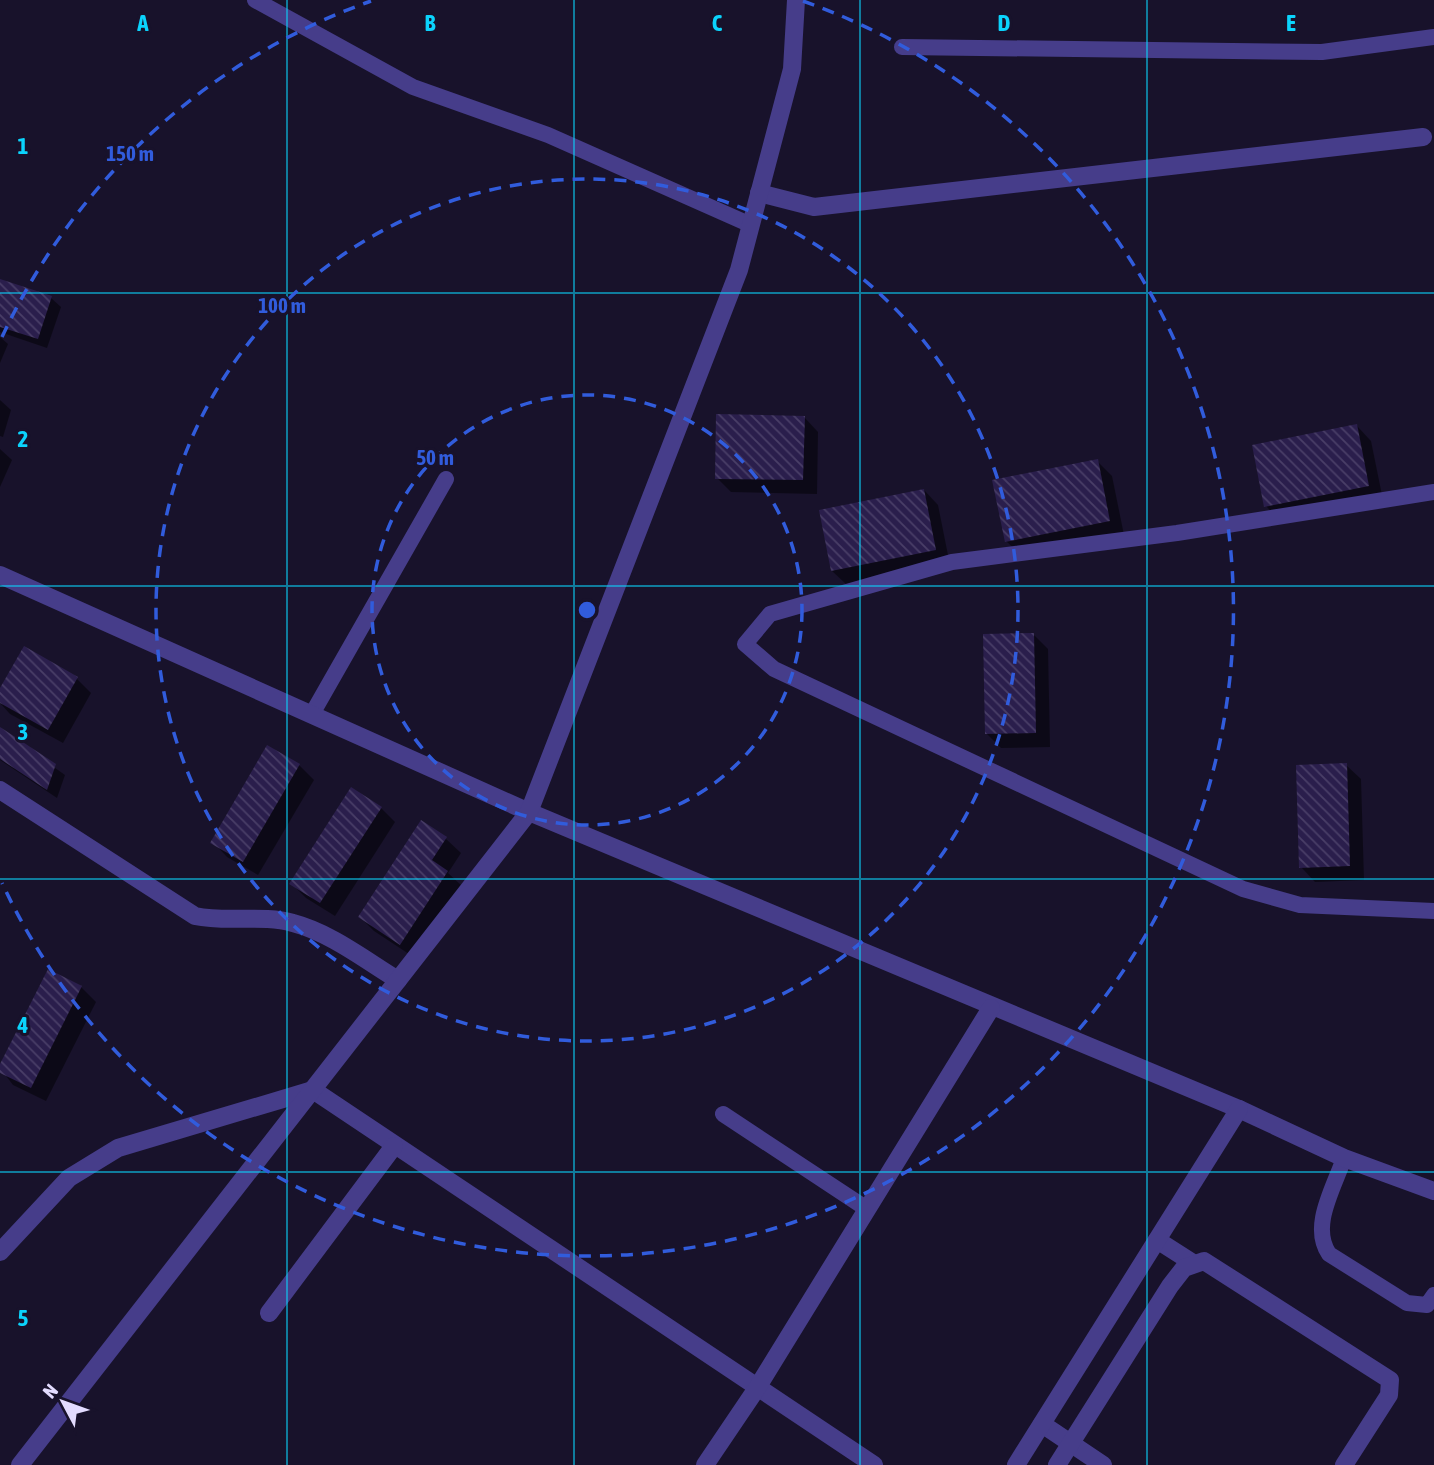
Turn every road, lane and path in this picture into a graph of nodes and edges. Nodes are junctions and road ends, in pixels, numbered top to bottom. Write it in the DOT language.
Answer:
graph roads {
  1 [pos="255,0"];
  2 [pos="796,0"];
  3 [pos="1434,37"];
  4 [pos="902,47"];
  5 [pos="1423,137"];
  6 [pos="760,193"];
  7 [pos="751,225"];
  8 [pos="446,479"];
  9 [pos="1434,492"];
  10 [pos="0,575"];
  11 [pos="312,714"];
  12 [pos="0,790"];
  13 [pos="529,812"];
  14 [pos="1434,911"];
  15 [pos="398,980"];
  16 [pos="991,1008"];
  17 [pos="313,1090"];
  18 [pos="1239,1109"];
  19 [pos="723,1114"];
  20 [pos="394,1146"];
  21 [pos="1344,1158"];
  22 [pos="1434,1191"];
  23 [pos="867,1209"];
  24 [pos="1157,1240"];
  25 [pos="0,1252"];
  26 [pos="1193,1263"];
  27 [pos="1434,1295"];
  28 [pos="270,1313"];
  29 [pos="757,1388"];
  30 [pos="1042,1424"];
  31 [pos="1070,1443"];
  32 [pos="20,1465"];
  33 [pos="705,1465"];
  34 [pos="874,1465"];
  35 [pos="1016,1465"];
  36 [pos="1057,1465"];
  37 [pos="1103,1465"];
  38 [pos="1344,1465"];
  1 -- 7 [label="lane"];
  2 -- 6 [label="street"];
  3 -- 4 [label="lane"];
  5 -- 6 [label="street"];
  6 -- 7 [label="street"];
  7 -- 13 [label="street"];
  8 -- 11 [label="lane"];
  9 -- 14 [label="lane"];
  10 -- 11 [label="street"];
  11 -- 13 [label="street"];
  12 -- 15 [label="street"];
  13 -- 15 [label="street"];
  13 -- 16 [label="street"];
  15 -- 17 [label="street"];
  16 -- 18 [label="street"];
  16 -- 23 [label="street"];
  17 -- 20 [label="street"];
  17 -- 25 [label="street"];
  17 -- 32 [label="street"];
  18 -- 21 [label="street"];
  18 -- 24 [label="street"];
  19 -- 23 [label="lane"];
  20 -- 28 [label="street"];
  20 -- 29 [label="street"];
  21 -- 22 [label="street"];
  21 -- 27 [label="lane"];
  23 -- 29 [label="street"];
  24 -- 26 [label="street"];
  24 -- 30 [label="street"];
  26 -- 31 [label="street"];
  26 -- 38 [label="street"];
  29 -- 33 [label="street"];
  29 -- 34 [label="street"];
  30 -- 31 [label="street"];
  30 -- 35 [label="street"];
  31 -- 36 [label="street"];
  31 -- 37 [label="street"];
}
